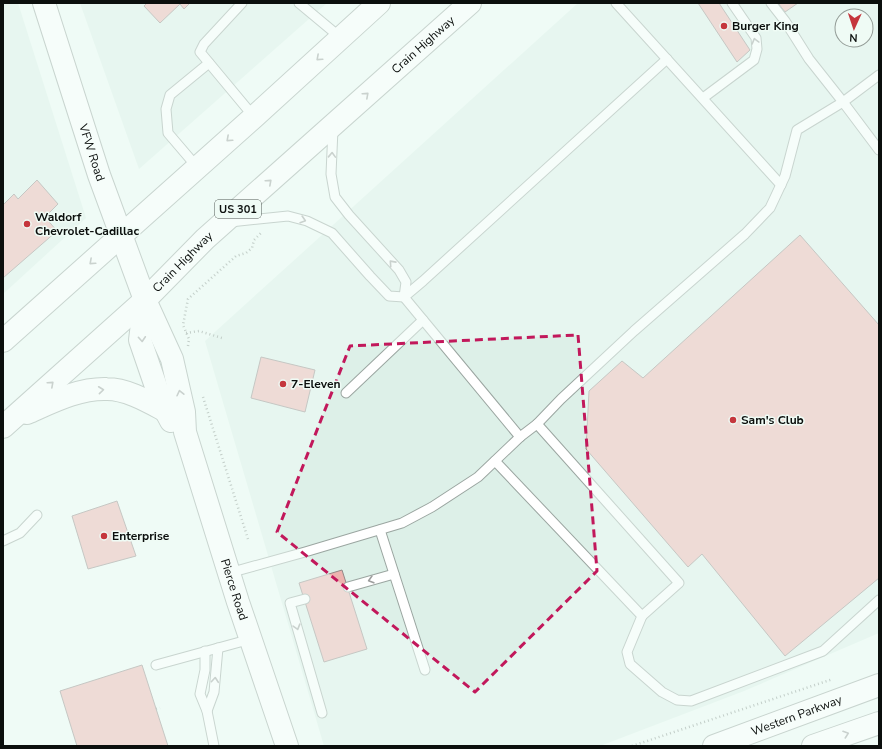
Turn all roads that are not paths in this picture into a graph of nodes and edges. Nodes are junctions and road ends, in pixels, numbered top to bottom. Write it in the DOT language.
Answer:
graph roads {
  1 [pos="44,3"];
  2 [pos="242,3"];
  3 [pos="299,3"];
  4 [pos="378,3"];
  5 [pos="470,3"];
  6 [pos="616,3"];
  7 [pos="732,3"];
  8 [pos="771,3"];
  9 [pos="341,38"];
  10 [pos="667,59"];
  11 [pos="209,63"];
  12 [pos="879,75"];
  13 [pos="703,98"];
  14 [pos="843,102"];
  15 [pos="254,117"];
  16 [pos="333,125"];
  17 [pos="879,150"];
  18 [pos="198,167"];
  19 [pos="781,185"];
  20 [pos="223,222"];
  21 [pos="121,236"];
  22 [pos="404,297"];
  23 [pos="145,300"];
  24 [pos="423,320"];
  25 [pos="3,341"];
  26 [pos="346,393"];
  27 [pos="166,411"];
  28 [pos="7,423"];
  29 [pos="537,424"];
  30 [pos="185,432"];
  31 [pos="520,438"];
  32 [pos="495,461"];
  33 [pos="38,515"];
  34 [pos="380,530"];
  35 [pos="3,541"];
  36 [pos="229,573"];
  37 [pos="394,574"];
  38 [pos="348,587"];
  39 [pos="305,599"];
  40 [pos="879,600"];
  41 [pos="642,616"];
  42 [pos="251,639"];
  43 [pos="218,648"];
  44 [pos="205,651"];
  45 [pos="156,665"];
  46 [pos="425,670"];
  47 [pos="879,685"];
  48 [pos="207,711"];
  49 [pos="322,713"];
  50 [pos="879,723"];
  51 [pos="214,746"];
  52 [pos="287,746"];
  53 [pos="714,746"];
  54 [pos="813,746"];
  1 -- 21 [label="main road, VFW Road"];
  2 -- 11 [label="lane"];
  3 -- 9 [label="lane"];
  4 -- 9 [label="main road"];
  16 -- 5 [label="main road, Crain Highway / US 301, one-way"];
  6 -- 10 [label="lane"];
  13 -- 7 [label="lane, one-way"];
  8 -- 14 [label="lane"];
  9 -- 15 [label="main road, one-way"];
  10 -- 13 [label="lane"];
  10 -- 22 [label="lane"];
  11 -- 15 [label="lane"];
  11 -- 18 [label="lane"];
  12 -- 14 [label="lane"];
  13 -- 19 [label="lane"];
  14 -- 17 [label="lane"];
  14 -- 19 [label="lane"];
  15 -- 18 [label="main road, one-way"];
  20 -- 16 [label="main road, Crain Highway / US 301, one-way"];
  22 -- 16 [label="lane, one-way"];
  18 -- 21 [label="main road"];
  19 -- 29 [label="lane"];
  20 -- 22 [label="lane, one-way"];
  20 -- 23 [label="main road, Crain Highway / US 301"];
  21 -- 23 [label="main road, VFW Road"];
  21 -- 25 [label="main road, one-way"];
  22 -- 24 [label="lane"];
  23 -- 27 [label="main road, one-way"];
  28 -- 23 [label="main road, Crain Highway / US 301, one-way"];
  30 -- 23 [label="main road, Pierce Road, one-way"];
  24 -- 26 [label="lane"];
  24 -- 31 [label="lane"];
  28 -- 27 [label="main road, one-way"];
  27 -- 30 [label="main road"];
  29 -- 31 [label="lane"];
  29 -- 41 [label="lane"];
  30 -- 36 [label="main road, Pierce Road"];
  31 -- 32 [label="lane"];
  32 -- 34 [label="lane"];
  32 -- 41 [label="lane"];
  33 -- 35 [label="lane"];
  34 -- 36 [label="lane"];
  34 -- 37 [label="lane"];
  36 -- 42 [label="main road, Pierce Road"];
  37 -- 38 [label="lane, one-way"];
  37 -- 46 [label="lane"];
  39 -- 49 [label="lane, one-way"];
  40 -- 41 [label="lane"];
  42 -- 43 [label="lane"];
  42 -- 52 [label="main road, Pierce Road"];
  43 -- 44 [label="lane"];
  48 -- 43 [label="lane, one-way"];
  44 -- 45 [label="lane"];
  44 -- 48 [label="lane"];
  47 -- 53 [label="main road, Western Parkway"];
  48 -- 51 [label="lane"];
  54 -- 50 [label="main road, one-way"];
}
